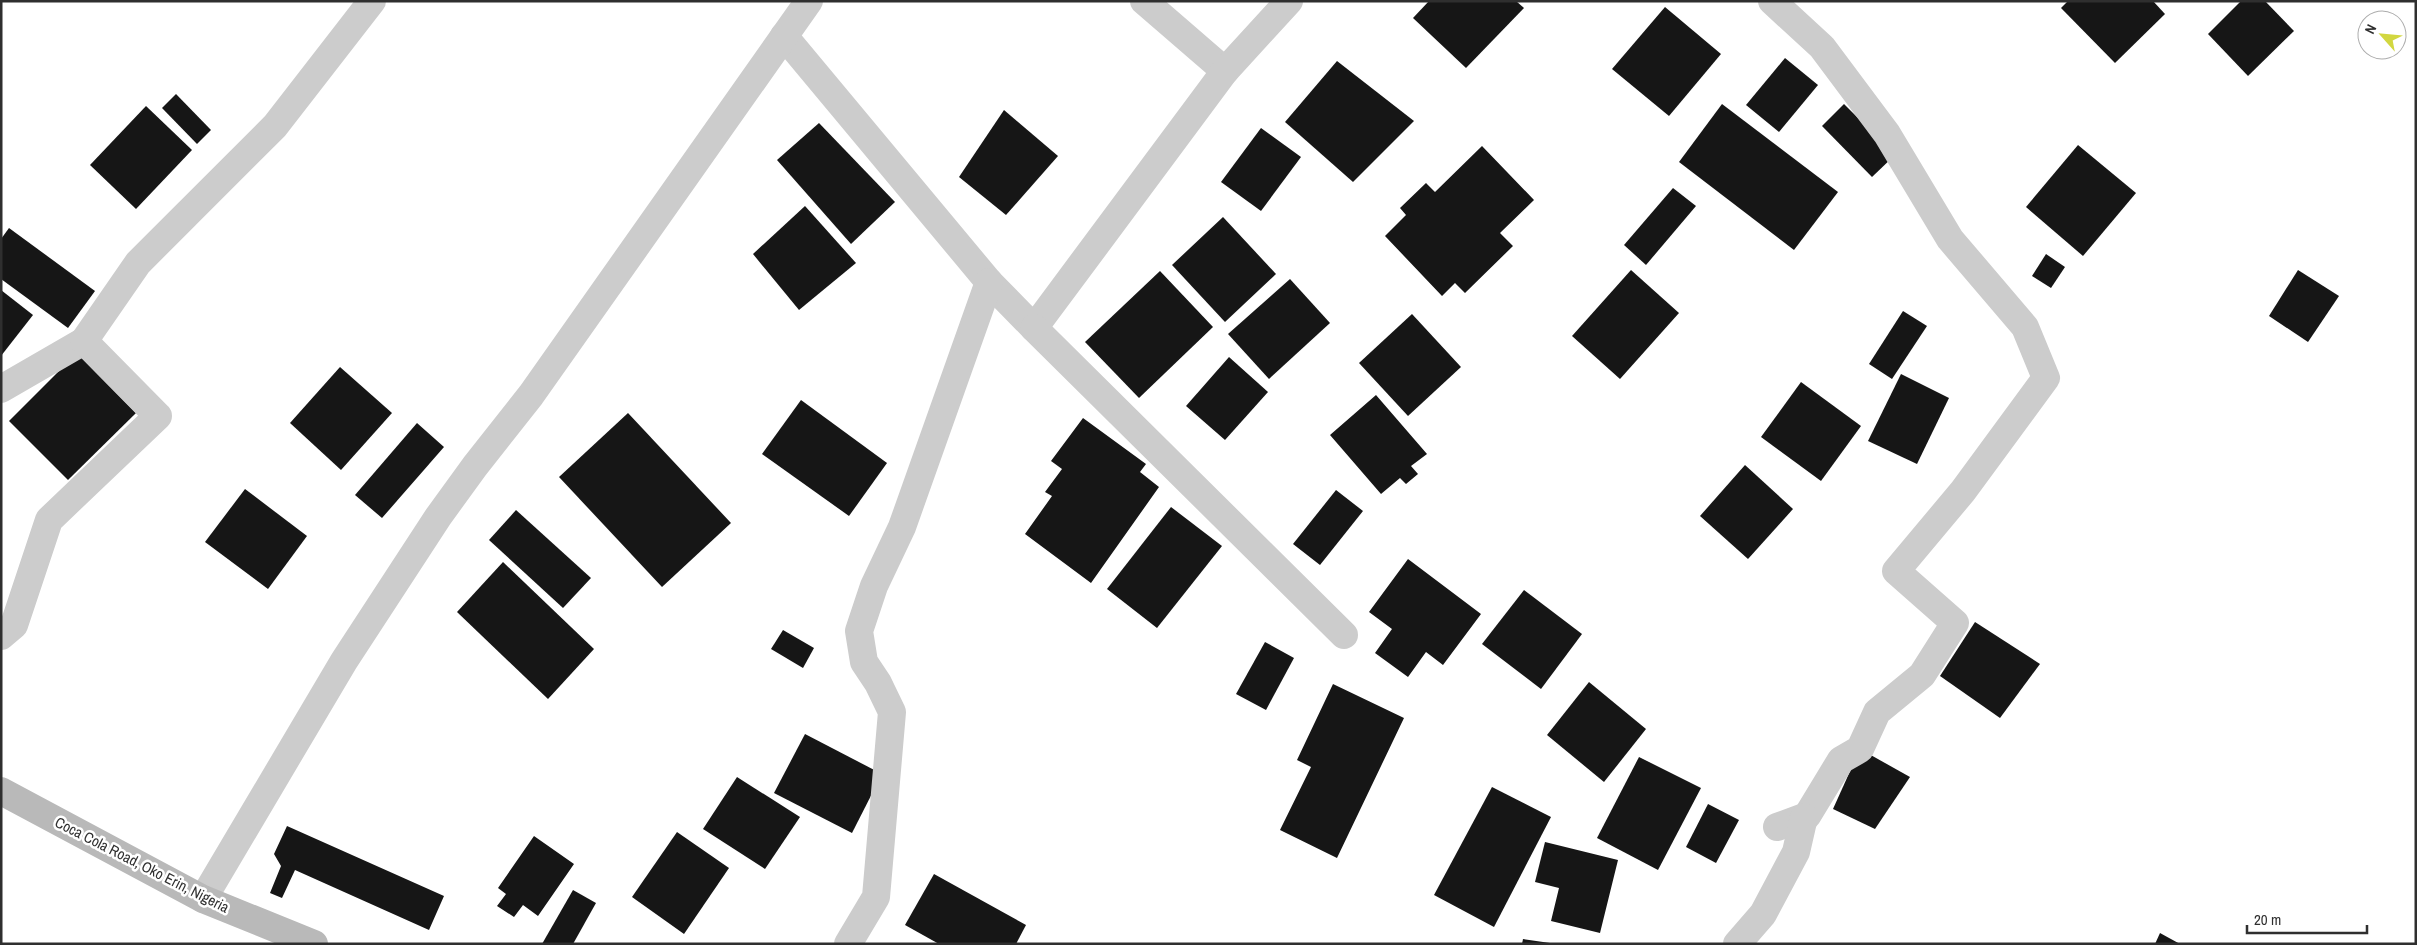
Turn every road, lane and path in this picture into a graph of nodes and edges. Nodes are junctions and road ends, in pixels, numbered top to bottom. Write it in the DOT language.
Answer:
graph roads {
  1 [pos="372,1"];
  2 [pos="809,1"];
  3 [pos="1144,1"];
  4 [pos="1289,1"];
  5 [pos="1772,1"];
  6 [pos="784,36"];
  7 [pos="1225,71"];
  8 [pos="989,282"];
  9 [pos="1034,328"];
  10 [pos="84,341"];
  11 [pos="1,390"];
  12 [pos="1344,635"];
  13 [pos="1,636"];
  14 [pos="1,791"];
  15 [pos="1804,817"];
  16 [pos="1777,827"];
  17 [pos="203,899"];
  18 [pos="314,944"];
  19 [pos="848,944"];
  20 [pos="1737,944"];
  1 -- 10 [label="street"];
  2 -- 6 [label="street"];
  3 -- 7 [label="street"];
  4 -- 7 [label="street"];
  5 -- 15 [label="street"];
  6 -- 8 [label="street"];
  6 -- 17 [label="street"];
  7 -- 9 [label="street"];
  8 -- 9 [label="street"];
  8 -- 19 [label="street"];
  9 -- 12 [label="street"];
  10 -- 11 [label="street"];
  10 -- 13 [label="street"];
  14 -- 17 [label="street, Coca Cola Road, Oko Erin, Nigeria"];
  15 -- 16 [label="street"];
  15 -- 20 [label="street"];
  17 -- 18 [label="street, Coca Cola Road, Oko Erin, Nigeria"];
}
